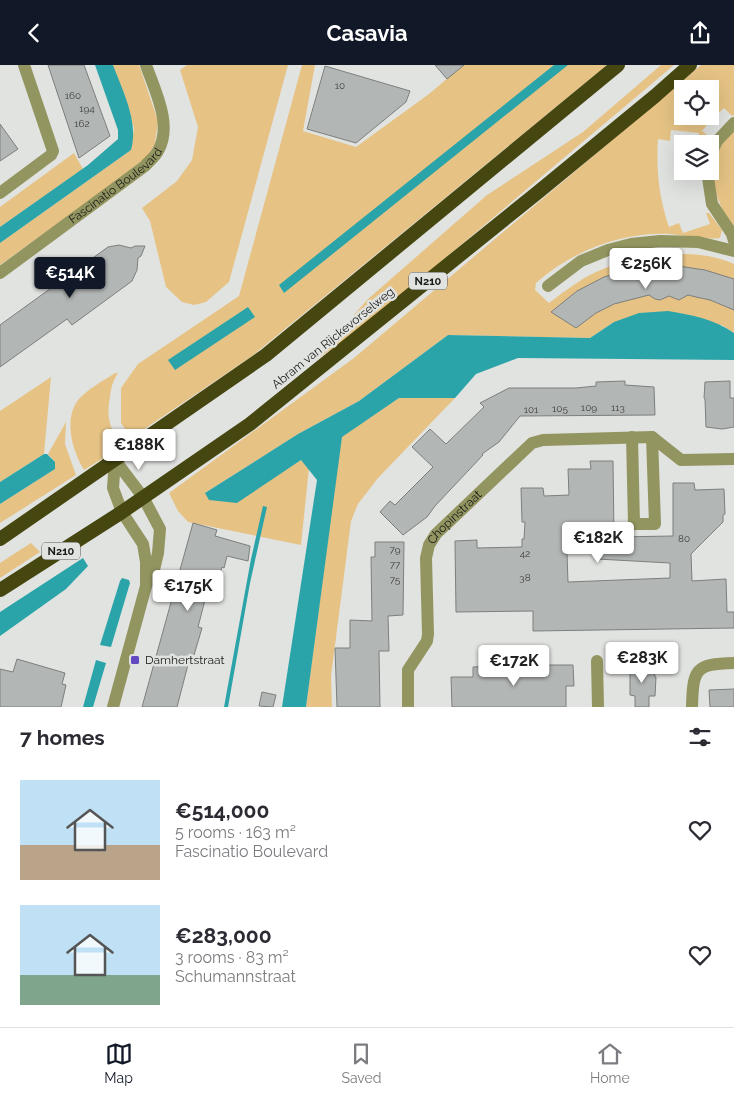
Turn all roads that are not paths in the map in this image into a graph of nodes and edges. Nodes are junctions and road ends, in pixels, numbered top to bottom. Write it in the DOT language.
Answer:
graph roads {
  1 [pos="24,65"];
  2 [pos="146,65"];
  3 [pos="618,65"];
  4 [pos="690,65"];
  5 [pos="734,123"];
  6 [pos="719,139"];
  7 [pos="708,180"];
  8 [pos="0,193"];
  9 [pos="734,241"];
  10 [pos="734,251"];
  11 [pos="0,273"];
  12 [pos="548,286"];
  13 [pos="632,437"];
  14 [pos="652,437"];
  15 [pos="734,459"];
  16 [pos="115,460"];
  17 [pos="143,497"];
  18 [pos="122,512"];
  19 [pos="0,539"];
  20 [pos="146,587"];
  21 [pos="0,590"];
  22 [pos="597,661"];
  23 [pos="734,663"];
  24 [pos="113,707"];
  25 [pos="408,707"];
  26 [pos="598,707"];
  27 [pos="692,707"];
  1 -- 8 [label="street"];
  2 -- 11 [label="street, Fascinatio Boulevard"];
  3 -- 16 [label="highway"];
  4 -- 17 [label="highway, Abram van Rijckevorselweg / N210"];
  5 -- 6 [label="street"];
  7 -- 9 [label="street"];
  10 -- 12 [label="street"];
  13 -- 14 [label="street, Chopinstraat"];
  13 -- 14 [label="street"];
  13 -- 25 [label="street, Chopinstraat"];
  14 -- 15 [label="street"];
  16 -- 17 [label="street"];
  16 -- 18 [label="street"];
  16 -- 19 [label="highway"];
  17 -- 18 [label="highway, Abram van Rijckevorselweg / N210"];
  17 -- 20 [label="street"];
  18 -- 20 [label="street"];
  18 -- 21 [label="highway, Abram van Rijckevorselweg / N210"];
  20 -- 24 [label="street"];
  22 -- 26 [label="street"];
  23 -- 27 [label="street"];
}
